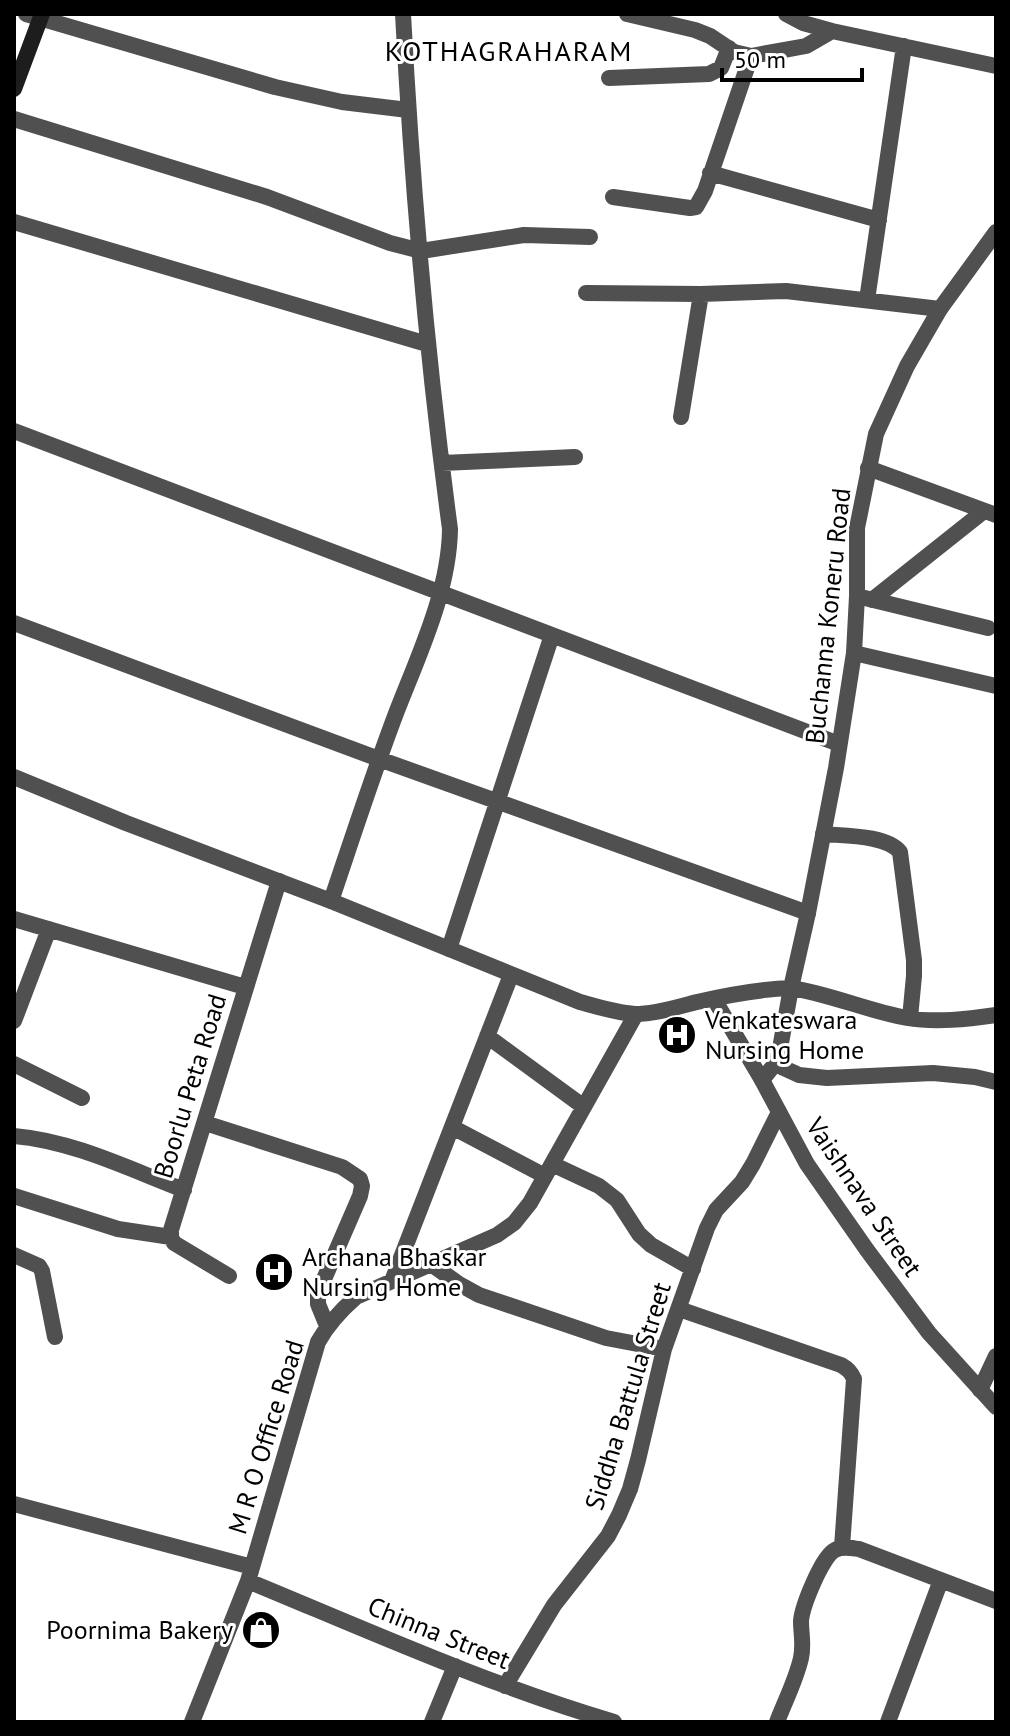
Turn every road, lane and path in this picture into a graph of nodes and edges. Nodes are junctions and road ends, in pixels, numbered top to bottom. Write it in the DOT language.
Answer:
graph roads {
  1 [pos="403,14"];
  2 [pos="627,14"];
  3 [pos="786,14"];
  4 [pos="36,15"];
  5 [pos="832,31"];
  6 [pos="904,46"];
  7 [pos="729,48"];
  8 [pos="751,56"];
  9 [pos="996,66"];
  10 [pos="609,78"];
  11 [pos="14,89"];
  12 [pos="408,110"];
  13 [pos="14,119"];
  14 [pos="710,173"];
  15 [pos="613,197"];
  16 [pos="879,220"];
  17 [pos="14,222"];
  18 [pos="996,232"];
  19 [pos="590,237"];
  20 [pos="421,251"];
  21 [pos="586,293"];
  22 [pos="701,294"];
  23 [pos="867,300"];
  24 [pos="940,309"];
  25 [pos="427,344"];
  26 [pos="681,417"];
  27 [pos="14,431"];
  28 [pos="575,457"];
  29 [pos="442,463"];
  30 [pos="868,468"];
  31 [pos="990,513"];
  32 [pos="441,592"];
  33 [pos="864,598"];
  34 [pos="14,623"];
  35 [pos="988,628"];
  36 [pos="552,635"];
  37 [pos="854,653"];
  38 [pos="996,686"];
  39 [pos="839,744"];
  40 [pos="379,759"];
  41 [pos="14,777"];
  42 [pos="497,801"];
  43 [pos="823,834"];
  44 [pos="279,881"];
  45 [pos="331,901"];
  46 [pos="808,913"];
  47 [pos="14,919"];
  48 [pos="49,929"];
  49 [pos="449,949"];
  50 [pos="511,975"];
  51 [pos="21,984"];
  52 [pos="245,987"];
  53 [pos="791,988"];
  54 [pos="714,999"];
  55 [pos="636,1014"];
  56 [pos="996,1015"];
  57 [pos="910,1018"];
  58 [pos="14,1021"];
  59 [pos="487,1036"];
  60 [pos="14,1064"];
  61 [pos="775,1064"];
  62 [pos="762,1080"];
  63 [pos="996,1082"];
  64 [pos="82,1098"];
  65 [pos="584,1107"];
  66 [pos="779,1112"];
  67 [pos="205,1123"];
  68 [pos="452,1127"];
  69 [pos="14,1136"];
  70 [pos="548,1170"];
  71 [pos="184,1190"];
  72 [pos="14,1196"];
  73 [pos="171,1237"];
  74 [pos="14,1255"];
  75 [pos="431,1264"];
  76 [pos="693,1269"];
  77 [pos="229,1276"];
  78 [pos="392,1281"];
  79 [pos="679,1309"];
  80 [pos="327,1326"];
  81 [pos="55,1337"];
  82 [pos="664,1349"];
  83 [pos="996,1356"];
  84 [pos="980,1390"];
  85 [pos="996,1407"];
  86 [pos="14,1504"];
  87 [pos="842,1547"];
  88 [pos="250,1574"];
  89 [pos="941,1580"];
  90 [pos="996,1601"];
  91 [pos="455,1666"];
  92 [pos="505,1686"];
  93 [pos="192,1722"];
  94 [pos="432,1722"];
  95 [pos="614,1722"];
  96 [pos="777,1722"];
  97 [pos="888,1722"];
  1 -- 12 [label="street"];
  2 -- 7 [label="street"];
  3 -- 5 [label="street"];
  4 -- 11 [label="main road"];
  4 -- 12 [label="street"];
  5 -- 6 [label="street"];
  5 -- 8 [label="street"];
  6 -- 9 [label="street"];
  6 -- 16 [label="street"];
  7 -- 8 [label="street"];
  7 -- 10 [label="street"];
  8 -- 14 [label="street"];
  12 -- 20 [label="street"];
  13 -- 20 [label="street"];
  14 -- 15 [label="street"];
  14 -- 16 [label="street"];
  16 -- 23 [label="street"];
  17 -- 25 [label="street"];
  18 -- 24 [label="street, Buchanna Koneru Road"];
  19 -- 20 [label="street"];
  20 -- 25 [label="street"];
  21 -- 22 [label="street"];
  22 -- 23 [label="street"];
  22 -- 26 [label="street"];
  23 -- 24 [label="street"];
  24 -- 30 [label="street, Buchanna Koneru Road"];
  25 -- 29 [label="street"];
  27 -- 32 [label="street"];
  28 -- 29 [label="street"];
  29 -- 32 [label="street"];
  30 -- 31 [label="street"];
  30 -- 33 [label="street, Buchanna Koneru Road"];
  31 -- 33 [label="street"];
  32 -- 36 [label="street"];
  32 -- 40 [label="street"];
  33 -- 35 [label="street"];
  33 -- 37 [label="street, Buchanna Koneru Road"];
  34 -- 40 [label="street"];
  36 -- 39 [label="street"];
  36 -- 42 [label="street"];
  37 -- 38 [label="street"];
  37 -- 39 [label="street, Buchanna Koneru Road"];
  39 -- 43 [label="street, Buchanna Koneru Road"];
  40 -- 42 [label="street"];
  40 -- 45 [label="street"];
  41 -- 44 [label="street"];
  42 -- 46 [label="street"];
  42 -- 49 [label="street"];
  43 -- 46 [label="street, Buchanna Koneru Road"];
  43 -- 57 [label="street"];
  44 -- 45 [label="street"];
  44 -- 52 [label="street, Boorlu Peta Road"];
  45 -- 49 [label="street"];
  46 -- 53 [label="street, Buchanna Koneru Road"];
  47 -- 48 [label="street"];
  48 -- 51 [label="street"];
  48 -- 52 [label="street"];
  49 -- 50 [label="street"];
  50 -- 55 [label="street"];
  50 -- 59 [label="street"];
  51 -- 58 [label="street"];
  52 -- 67 [label="street, Boorlu Peta Road"];
  53 -- 54 [label="street"];
  53 -- 57 [label="street"];
  53 -- 61 [label="street, Buchanna Koneru Road"];
  54 -- 55 [label="street"];
  54 -- 62 [label="street, Vaishnava Street"];
  55 -- 65 [label="street, M R O Office Road"];
  56 -- 57 [label="street"];
  59 -- 65 [label="street"];
  59 -- 68 [label="street"];
  60 -- 64 [label="street"];
  61 -- 62 [label="street"];
  61 -- 63 [label="street"];
  62 -- 66 [label="street, Vaishnava Street"];
  65 -- 70 [label="street, M R O Office Road"];
  66 -- 76 [label="street, Siddha Battula Street"];
  66 -- 84 [label="street, Vaishnava Street"];
  67 -- 71 [label="street, Boorlu Peta Road"];
  67 -- 80 [label="street"];
  68 -- 70 [label="street"];
  68 -- 78 [label="street"];
  69 -- 71 [label="street"];
  70 -- 75 [label="street, M R O Office Road"];
  70 -- 76 [label="street"];
  71 -- 73 [label="street, Boorlu Peta Road"];
  72 -- 73 [label="street"];
  73 -- 77 [label="street"];
  74 -- 81 [label="street"];
  75 -- 78 [label="street, M R O Office Road"];
  75 -- 82 [label="street"];
  76 -- 79 [label="street, Siddha Battula Street"];
  78 -- 80 [label="street, M R O Office Road"];
  79 -- 82 [label="street, Siddha Battula Street"];
  79 -- 87 [label="street"];
  80 -- 88 [label="street, M R O Office Road"];
  82 -- 92 [label="street, Siddha Battula Street"];
  83 -- 84 [label="street"];
  84 -- 85 [label="street, Vaishnava Street"];
  86 -- 88 [label="street, Chinna Street"];
  87 -- 89 [label="street"];
  87 -- 96 [label="street"];
  88 -- 91 [label="street, Chinna Street"];
  88 -- 93 [label="street, M R O Office Road"];
  89 -- 90 [label="street"];
  89 -- 97 [label="street"];
  91 -- 92 [label="street, Chinna Street"];
  91 -- 94 [label="street"];
  92 -- 95 [label="street, Chinna Street"];
}
